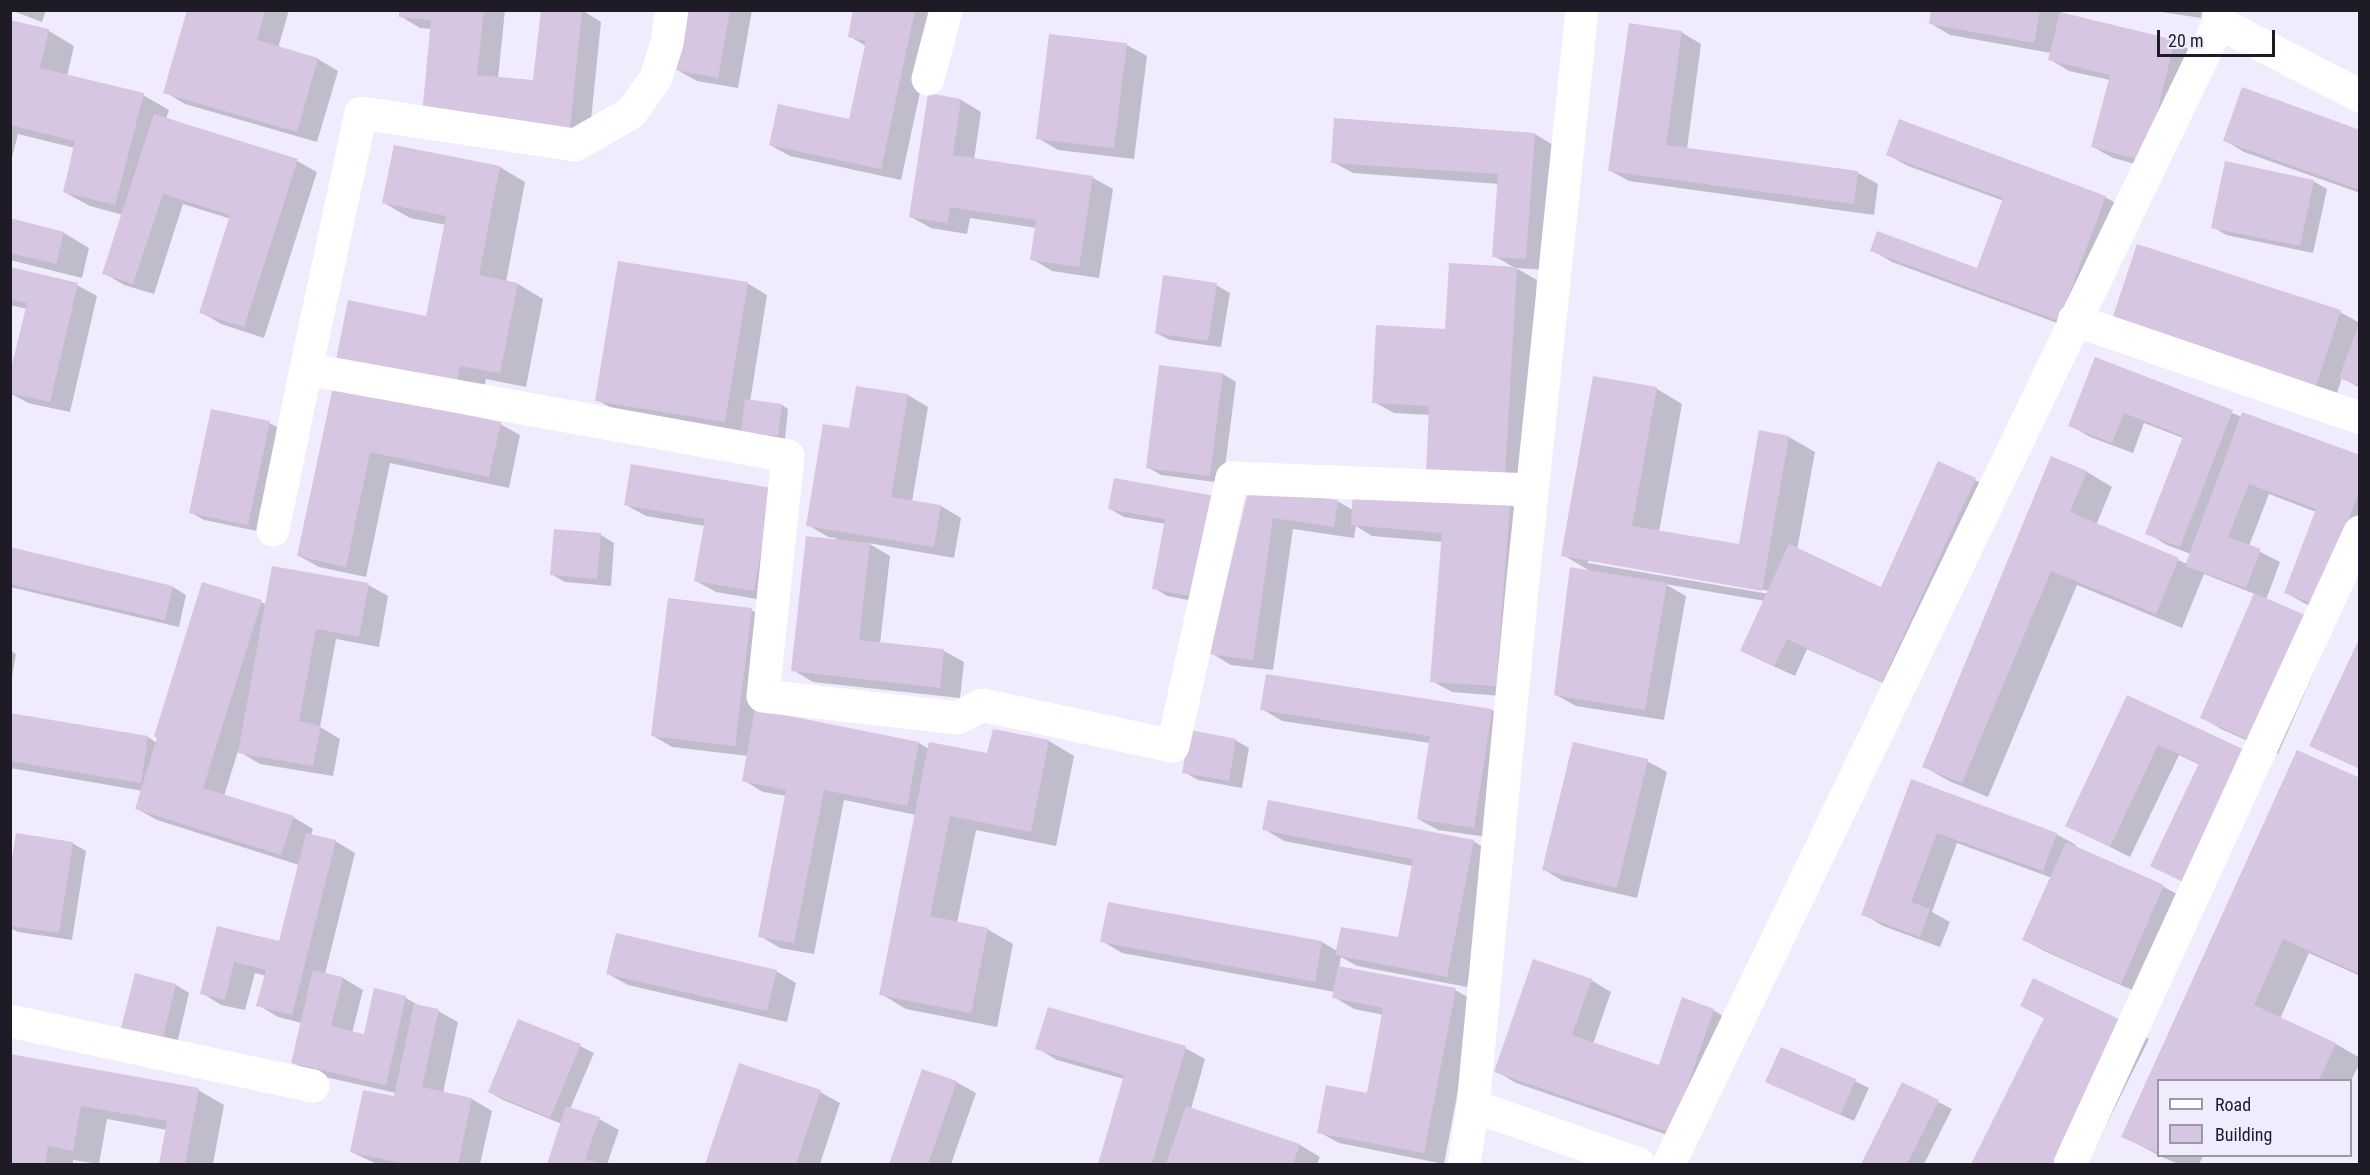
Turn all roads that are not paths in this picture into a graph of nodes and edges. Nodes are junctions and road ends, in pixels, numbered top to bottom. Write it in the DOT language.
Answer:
graph roads {
  1 [pos="672,10"];
  2 [pos="946,10"];
  3 [pos="1582,10"];
  4 [pos="2219,17"];
  5 [pos="928,79"];
  6 [pos="2360,96"];
  7 [pos="2074,320"];
  8 [pos="306,369"];
  9 [pos="2360,418"];
  10 [pos="1532,490"];
  11 [pos="273,530"];
  12 [pos="2360,532"];
  13 [pos="10,1020"];
  14 [pos="313,1086"];
  15 [pos="1473,1106"];
  16 [pos="1464,1164"];
  17 [pos="1639,1164"];
  18 [pos="1669,1164"];
  19 [pos="2070,1164"];
  1 -- 8 [label="street"];
  2 -- 5 [label="street"];
  3 -- 10 [label="street"];
  4 -- 6 [label="street"];
  4 -- 7 [label="street"];
  7 -- 9 [label="street"];
  7 -- 18 [label="street"];
  8 -- 10 [label="street"];
  8 -- 11 [label="street"];
  10 -- 15 [label="street"];
  12 -- 19 [label="street"];
  13 -- 14 [label="street"];
  15 -- 16 [label="street"];
  15 -- 17 [label="street"];
}
